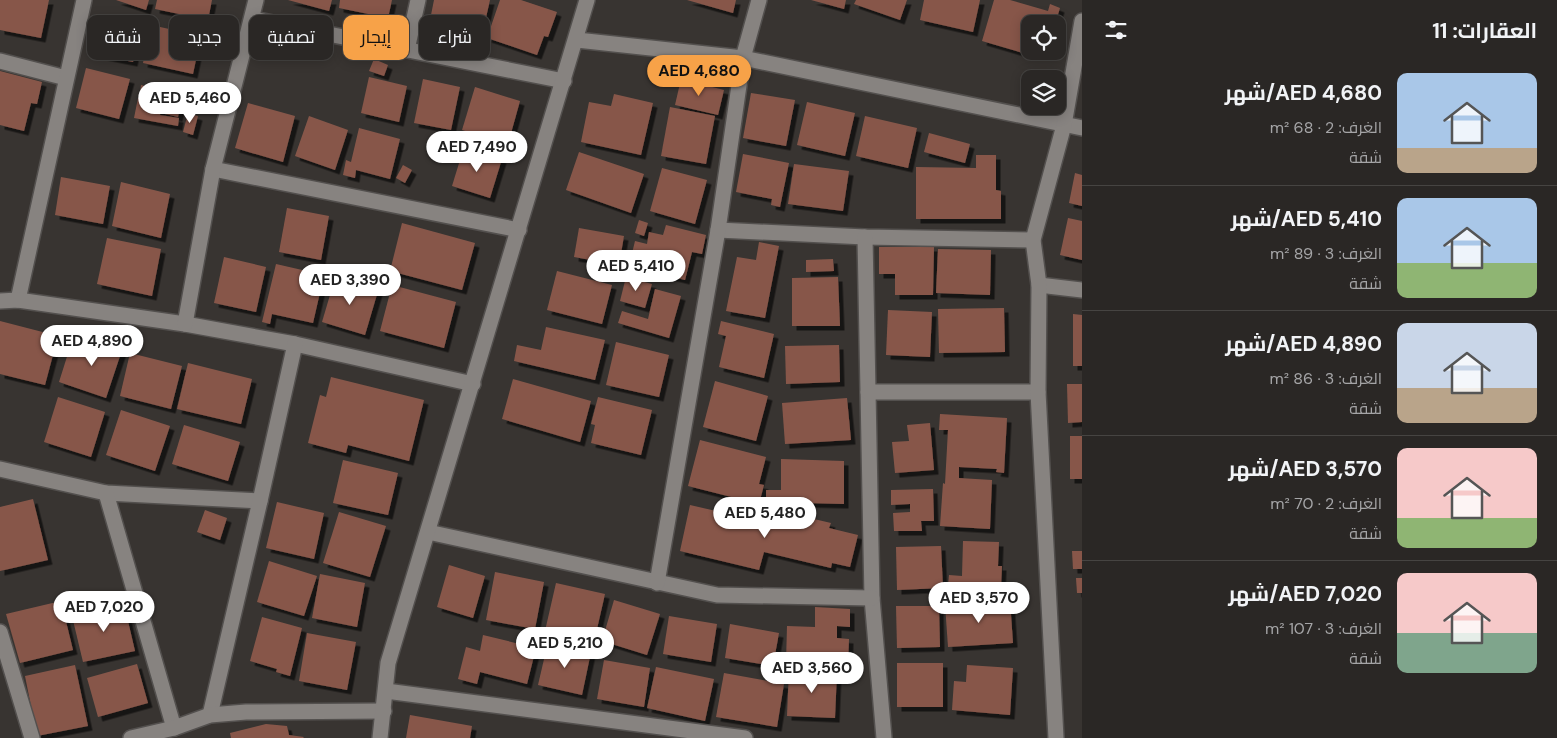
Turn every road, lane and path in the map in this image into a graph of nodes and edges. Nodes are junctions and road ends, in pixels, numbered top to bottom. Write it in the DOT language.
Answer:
graph roads {
  1 [pos="84,0"];
  2 [pos="256,0"];
  3 [pos="418,0"];
  4 [pos="587,0"];
  5 [pos="758,0"];
  6 [pos="254,15"];
  7 [pos="1082,21"];
  8 [pos="249,34"];
  9 [pos="576,40"];
  10 [pos="409,41"];
  11 [pos="409,50"];
  12 [pos="743,58"];
  13 [pos="0,61"];
  14 [pos="66,78"];
  15 [pos="564,82"];
  16 [pos="1064,125"];
  17 [pos="1082,128"];
  18 [pos="213,169"];
  19 [pos="519,230"];
  20 [pos="718,230"];
  21 [pos="865,237"];
  22 [pos="1033,240"];
  23 [pos="1039,286"];
  24 [pos="1082,290"];
  25 [pos="18,300"];
  26 [pos="0,301"];
  27 [pos="185,324"];
  28 [pos="295,344"];
  29 [pos="473,384"];
  30 [pos="868,392"];
  31 [pos="1038,392"];
  32 [pos="0,469"];
  33 [pos="106,493"];
  34 [pos="260,501"];
  35 [pos="428,532"];
  36 [pos="657,583"];
  37 [pos="872,598"];
  38 [pos="0,632"];
  39 [pos="386,691"];
  40 [pos="384,711"];
  41 [pos="210,715"];
  42 [pos="174,728"];
  43 [pos="32,738"];
  44 [pos="131,738"];
  45 [pos="380,738"];
  46 [pos="745,738"];
  47 [pos="884,738"];
  48 [pos="1056,738"];
  1 -- 14 [label="street"];
  2 -- 6 [label="street"];
  3 -- 10 [label="street"];
  4 -- 9 [label="street"];
  5 -- 12 [label="street"];
  7 -- 16 [label="street"];
  8 -- 18 [label="street"];
  9 -- 12 [label="street"];
  9 -- 15 [label="street"];
  11 -- 15 [label="street"];
  12 -- 16 [label="street"];
  12 -- 20 [label="street"];
  13 -- 14 [label="street"];
  14 -- 25 [label="street"];
  15 -- 19 [label="street"];
  16 -- 17 [label="street"];
  16 -- 22 [label="street"];
  18 -- 19 [label="street"];
  18 -- 27 [label="street"];
  19 -- 29 [label="street"];
  20 -- 21 [label="street"];
  20 -- 36 [label="street"];
  21 -- 22 [label="street"];
  21 -- 30 [label="street"];
  22 -- 23 [label="street"];
  23 -- 24 [label="street"];
  23 -- 31 [label="street"];
  25 -- 26 [label="street"];
  25 -- 27 [label="street"];
  27 -- 28 [label="street"];
  28 -- 29 [label="street"];
  28 -- 34 [label="street"];
  29 -- 35 [label="street"];
  30 -- 31 [label="street"];
  30 -- 37 [label="street"];
  31 -- 48 [label="street"];
  32 -- 33 [label="street"];
  33 -- 34 [label="street"];
  33 -- 42 [label="street"];
  34 -- 41 [label="street"];
  35 -- 36 [label="street"];
  35 -- 39 [label="street"];
  36 -- 37 [label="street"];
  37 -- 47 [label="street"];
  38 -- 43 [label="street"];
  39 -- 40 [label="street"];
  39 -- 46 [label="street"];
  40 -- 41 [label="street"];
  40 -- 45 [label="street"];
  41 -- 42 [label="street"];
  42 -- 44 [label="street"];
}
